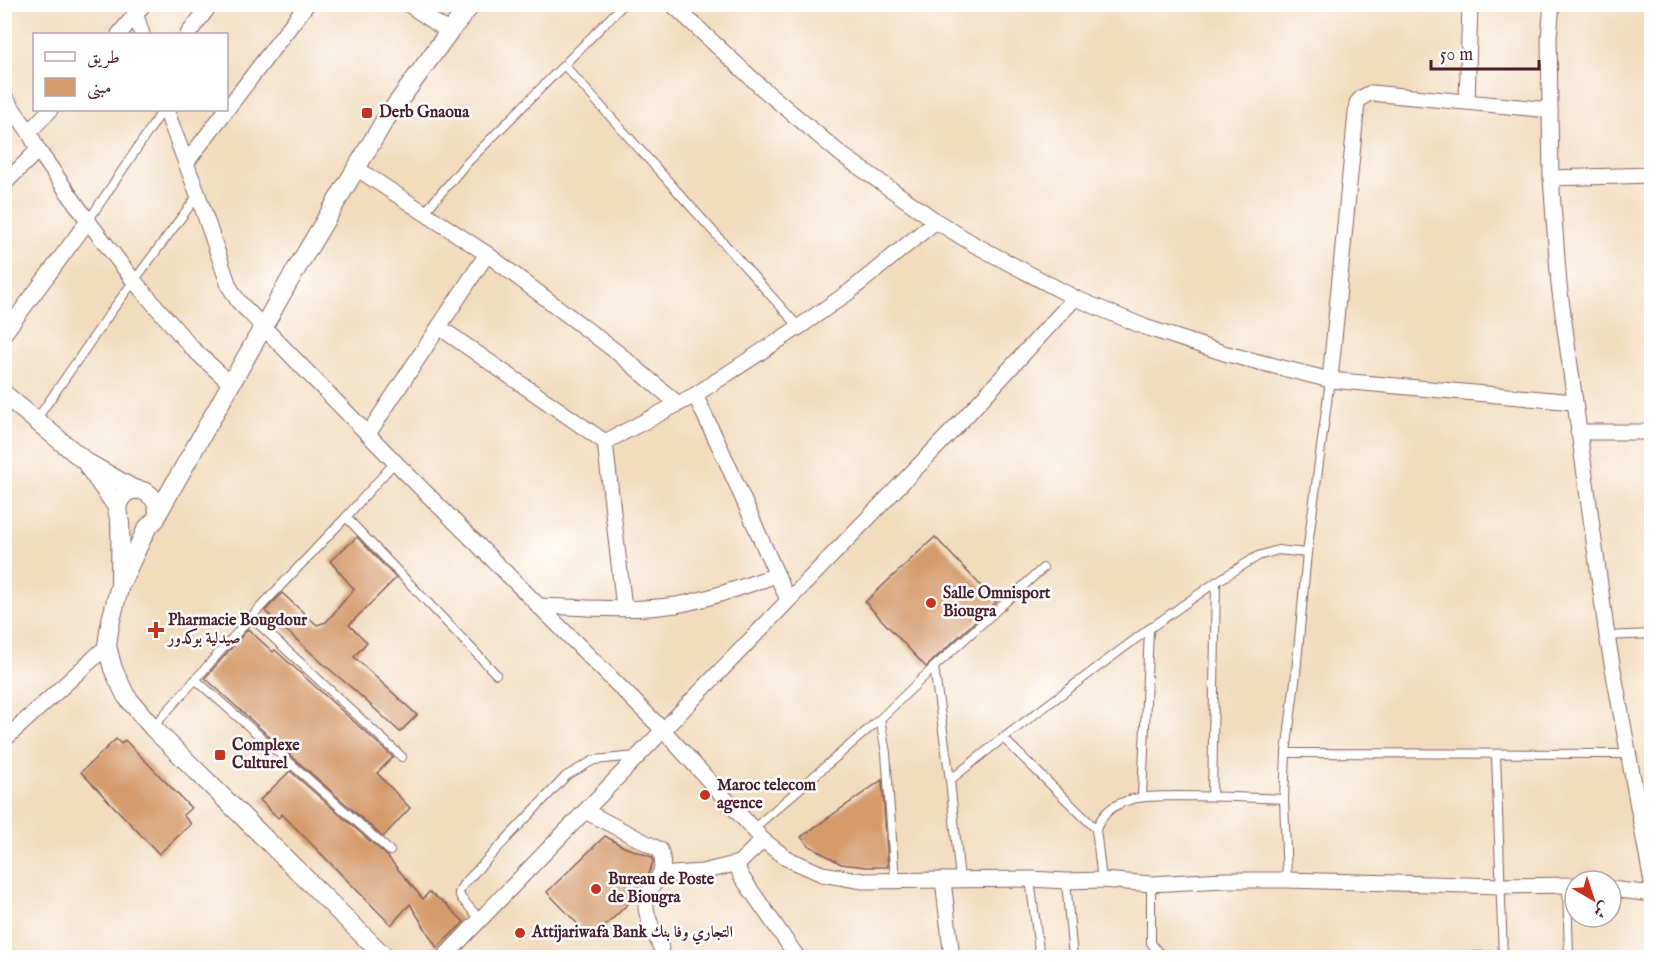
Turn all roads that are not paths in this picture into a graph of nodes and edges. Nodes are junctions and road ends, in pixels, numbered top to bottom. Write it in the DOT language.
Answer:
graph roads {
  1 [pos="211,4"];
  2 [pos="307,4"];
  3 [pos="408,4"];
  4 [pos="472,4"];
  5 [pos="624,4"];
  6 [pos="672,4"];
  7 [pos="1470,4"];
  8 [pos="1552,4"];
  9 [pos="138,8"];
  10 [pos="449,32"];
  11 [pos="120,33"];
  12 [pos="142,33"];
  13 [pos="189,33"];
  14 [pos="564,65"];
  15 [pos="4,96"];
  16 [pos="1467,101"];
  17 [pos="228,108"];
  18 [pos="1550,110"];
  19 [pos="49,111"];
  20 [pos="163,111"];
  21 [pos="164,111"];
  22 [pos="226,111"];
  23 [pos="29,132"];
  24 [pos="38,150"];
  25 [pos="186,163"];
  26 [pos="356,168"];
  27 [pos="1652,175"];
  28 [pos="1551,178"];
  29 [pos="4,184"];
  30 [pos="198,195"];
  31 [pos="424,213"];
  32 [pos="88,221"];
  33 [pos="936,221"];
  34 [pos="487,254"];
  35 [pos="134,281"];
  36 [pos="1075,298"];
  37 [pos="263,327"];
  38 [pos="439,327"];
  39 [pos="799,327"];
  40 [pos="4,334"];
  41 [pos="1330,380"];
  42 [pos="231,384"];
  43 [pos="4,394"];
  44 [pos="695,395"];
  45 [pos="1574,402"];
  46 [pos="678,404"];
  47 [pos="36,420"];
  48 [pos="1578,432"];
  49 [pos="1652,432"];
  50 [pos="368,434"];
  51 [pos="605,442"];
  52 [pos="188,460"];
  53 [pos="86,462"];
  54 [pos="394,462"];
  55 [pos="141,491"];
  56 [pos="118,513"];
  57 [pos="158,513"];
  58 [pos="346,517"];
  59 [pos="147,528"];
  60 [pos="1307,553"];
  61 [pos="1043,568"];
  62 [pos="777,574"];
  63 [pos="1216,582"];
  64 [pos="120,585"];
  65 [pos="788,600"];
  66 [pos="538,606"];
  67 [pos="624,608"];
  68 [pos="251,617"];
  69 [pos="1149,629"];
  70 [pos="1652,634"];
  71 [pos="1606,636"];
  72 [pos="106,646"];
  73 [pos="934,667"];
  74 [pos="496,675"];
  75 [pos="196,680"];
  76 [pos="880,719"];
  77 [pos="153,728"];
  78 [pos="663,730"];
  79 [pos="1003,738"];
  80 [pos="4,740"];
  81 [pos="1286,753"];
  82 [pos="1496,754"];
  83 [pos="1629,754"];
  84 [pos="638,756"];
  85 [pos="402,757"];
  86 [pos="950,780"];
  87 [pos="1212,796"];
  88 [pos="1142,797"];
  89 [pos="1284,799"];
  90 [pos="585,811"];
  91 [pos="1095,829"];
  92 [pos="758,835"];
  93 [pos="390,851"];
  94 [pos="739,863"];
  95 [pos="1651,874"];
  96 [pos="660,875"];
  97 [pos="1030,879"];
  98 [pos="943,880"];
  99 [pos="960,880"];
  100 [pos="1102,880"];
  101 [pos="1287,880"];
  102 [pos="895,881"];
  103 [pos="1066,881"];
  104 [pos="1150,884"];
  105 [pos="1563,885"];
  106 [pos="1501,886"];
  107 [pos="1623,890"];
  108 [pos="1652,894"];
  109 [pos="480,919"];
  110 [pos="1570,929"];
  111 [pos="661,948"];
  112 [pos="1503,956"];
  113 [pos="386,957"];
  114 [pos="443,957"];
  115 [pos="798,957"];
  116 [pos="952,957"];
  117 [pos="1040,957"];
  118 [pos="1074,957"];
  119 [pos="1172,957"];
  120 [pos="1414,957"];
  121 [pos="1569,957"];
  1 -- 13 [label="street"];
  2 -- 17 [label="street"];
  3 -- 10 [label="street"];
  4 -- 10 [label="street"];
  5 -- 14 [label="lane"];
  6 -- 33 [label="street"];
  7 -- 16 [label="street"];
  8 -- 18 [label="street"];
  9 -- 11 [label="street"];
  9 -- 12 [label="street"];
  10 -- 26 [label="street"];
  14 -- 31 [label="lane"];
  14 -- 39 [label="lane"];
  15 -- 23 [label="street"];
  16 -- 18 [label="street"];
  16 -- 41 [label="street"];
  18 -- 28 [label="street"];
  19 -- 23 [label="street"];
  20 -- 32 [label="lane"];
  21 -- 25 [label="street"];
  22 -- 25 [label="street"];
  23 -- 24 [label="street"];
  24 -- 29 [label="street"];
  24 -- 32 [label="street"];
  25 -- 30 [label="street"];
  26 -- 31 [label="street"];
  26 -- 37 [label="street"];
  27 -- 28 [label="street"];
  28 -- 45 [label="street"];
  30 -- 35 [label="lane"];
  30 -- 37 [label="street"];
  31 -- 34 [label="street"];
  32 -- 35 [label="street"];
  32 -- 40 [label="street"];
  33 -- 36 [label="street"];
  33 -- 39 [label="street"];
  34 -- 38 [label="street"];
  34 -- 46 [label="street"];
  35 -- 42 [label="street"];
  35 -- 47 [label="lane"];
  36 -- 41 [label="street"];
  36 -- 65 [label="street"];
  37 -- 42 [label="street"];
  37 -- 50 [label="street"];
  38 -- 50 [label="street"];
  38 -- 51 [label="street"];
  39 -- 44 [label="street"];
  41 -- 45 [label="street"];
  41 -- 60 [label="lane"];
  42 -- 52 [label="street"];
  43 -- 47 [label="street"];
  44 -- 46 [label="street"];
  44 -- 62 [label="street"];
  45 -- 48 [label="street"];
  46 -- 51 [label="street"];
  47 -- 53 [label="street"];
  48 -- 49 [label="street"];
  48 -- 71 [label="street"];
  50 -- 54 [label="street"];
  51 -- 67 [label="street"];
  52 -- 55 [label="street"];
  52 -- 57 [label="street"];
  53 -- 55 [label="street"];
  53 -- 56 [label="street"];
  54 -- 58 [label="lane"];
  54 -- 66 [label="street"];
  55 -- 56 [label="street"];
  55 -- 57 [label="street"];
  56 -- 59 [label="street"];
  56 -- 64 [label="street"];
  57 -- 59 [label="street"];
  58 -- 68 [label="lane"];
  58 -- 74 [label="lane"];
  59 -- 64 [label="street"];
  60 -- 63 [label="lane"];
  60 -- 81 [label="lane"];
  61 -- 73 [label="lane"];
  62 -- 65 [label="street"];
  62 -- 67 [label="street"];
  63 -- 69 [label="lane"];
  63 -- 87 [label="lane"];
  64 -- 72 [label="street"];
  65 -- 78 [label="street"];
  66 -- 67 [label="street"];
  66 -- 78 [label="street"];
  68 -- 75 [label="lane"];
  68 -- 85 [label="lane"];
  69 -- 79 [label="lane"];
  69 -- 88 [label="lane"];
  70 -- 71 [label="lane"];
  71 -- 83 [label="street"];
  72 -- 77 [label="street"];
  72 -- 80 [label="street"];
  73 -- 76 [label="lane"];
  73 -- 86 [label="lane"];
  75 -- 77 [label="lane"];
  75 -- 93 [label="lane"];
  76 -- 92 [label="lane"];
  76 -- 102 [label="lane"];
  77 -- 113 [label="street"];
  78 -- 84 [label="street"];
  78 -- 92 [label="street"];
  79 -- 86 [label="lane"];
  79 -- 91 [label="lane"];
  81 -- 82 [label="lane"];
  81 -- 89 [label="lane"];
  82 -- 83 [label="lane"];
  82 -- 106 [label="lane"];
  83 -- 95 [label="street"];
  84 -- 90 [label="street"];
  84 -- 109 [label="lane"];
  86 -- 99 [label="lane"];
  87 -- 88 [label="lane"];
  87 -- 89 [label="lane"];
  88 -- 91 [label="lane"];
  89 -- 101 [label="lane"];
  90 -- 96 [label="street"];
  90 -- 109 [label="street"];
  91 -- 100 [label="lane"];
  92 -- 94 [label="street"];
  92 -- 102 [label="street"];
  94 -- 96 [label="street"];
  94 -- 115 [label="street"];
  96 -- 111 [label="street"];
  97 -- 99 [label="street"];
  97 -- 103 [label="street"];
  97 -- 117 [label="lane"];
  98 -- 99 [label="street"];
  98 -- 102 [label="street"];
  98 -- 116 [label="street"];
  100 -- 103 [label="street"];
  100 -- 104 [label="street"];
  101 -- 104 [label="street"];
  101 -- 106 [label="street"];
  103 -- 118 [label="lane"];
  104 -- 119 [label="lane"];
  105 -- 106 [label="street"];
  106 -- 112 [label="lane"];
  107 -- 108 [label="street"];
  109 -- 114 [label="street"];
  110 -- 121 [label="lane"];
  112 -- 120 [label="lane"];
}
